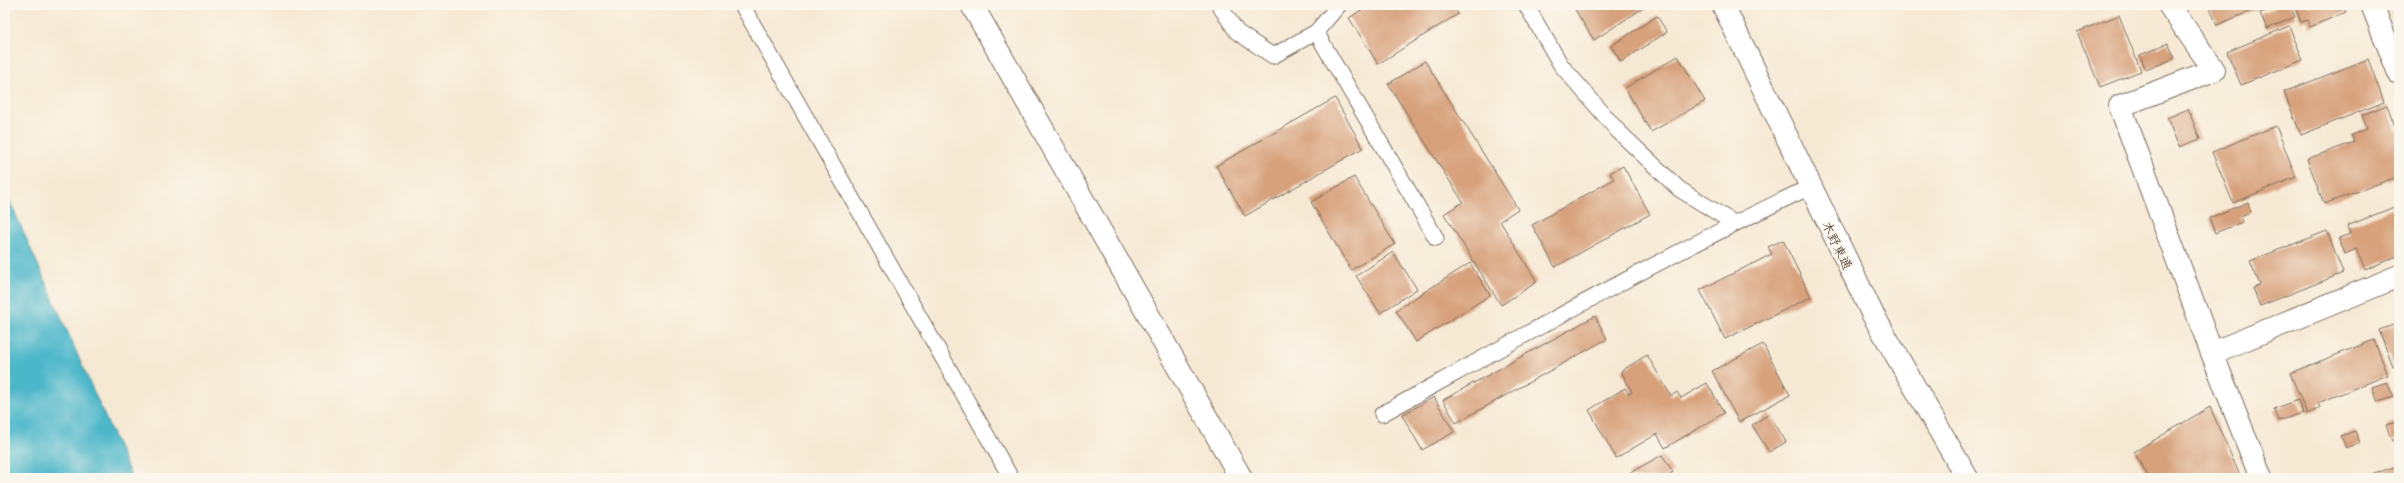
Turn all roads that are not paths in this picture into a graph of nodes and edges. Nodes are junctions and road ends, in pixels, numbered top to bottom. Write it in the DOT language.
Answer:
graph roads {
  1 [pos="742,5"];
  2 [pos="972,5"];
  3 [pos="1219,5"];
  4 [pos="1339,5"];
  5 [pos="1526,5"];
  6 [pos="1723,5"];
  7 [pos="2169,5"];
  8 [pos="2372,5"];
  9 [pos="1316,32"];
  10 [pos="2399,73"];
  11 [pos="1810,187"];
  12 [pos="1734,223"];
  13 [pos="1436,238"];
  14 [pos="2399,276"];
  15 [pos="2212,353"];
  16 [pos="1382,414"];
  17 [pos="1011,478"];
  18 [pos="1241,478"];
  19 [pos="1967,478"];
  20 [pos="2261,478"];
  1 -- 17 [label="lane"];
  2 -- 18 [label="street"];
  3 -- 9 [label="lane"];
  4 -- 9 [label="lane"];
  5 -- 12 [label="lane"];
  6 -- 11 [label="street, 木野東通"];
  7 -- 15 [label="street"];
  8 -- 10 [label="street"];
  9 -- 13 [label="lane"];
  11 -- 12 [label="lane"];
  11 -- 19 [label="street, 木野東通"];
  12 -- 16 [label="lane"];
  14 -- 15 [label="street"];
  15 -- 20 [label="street"];
}
